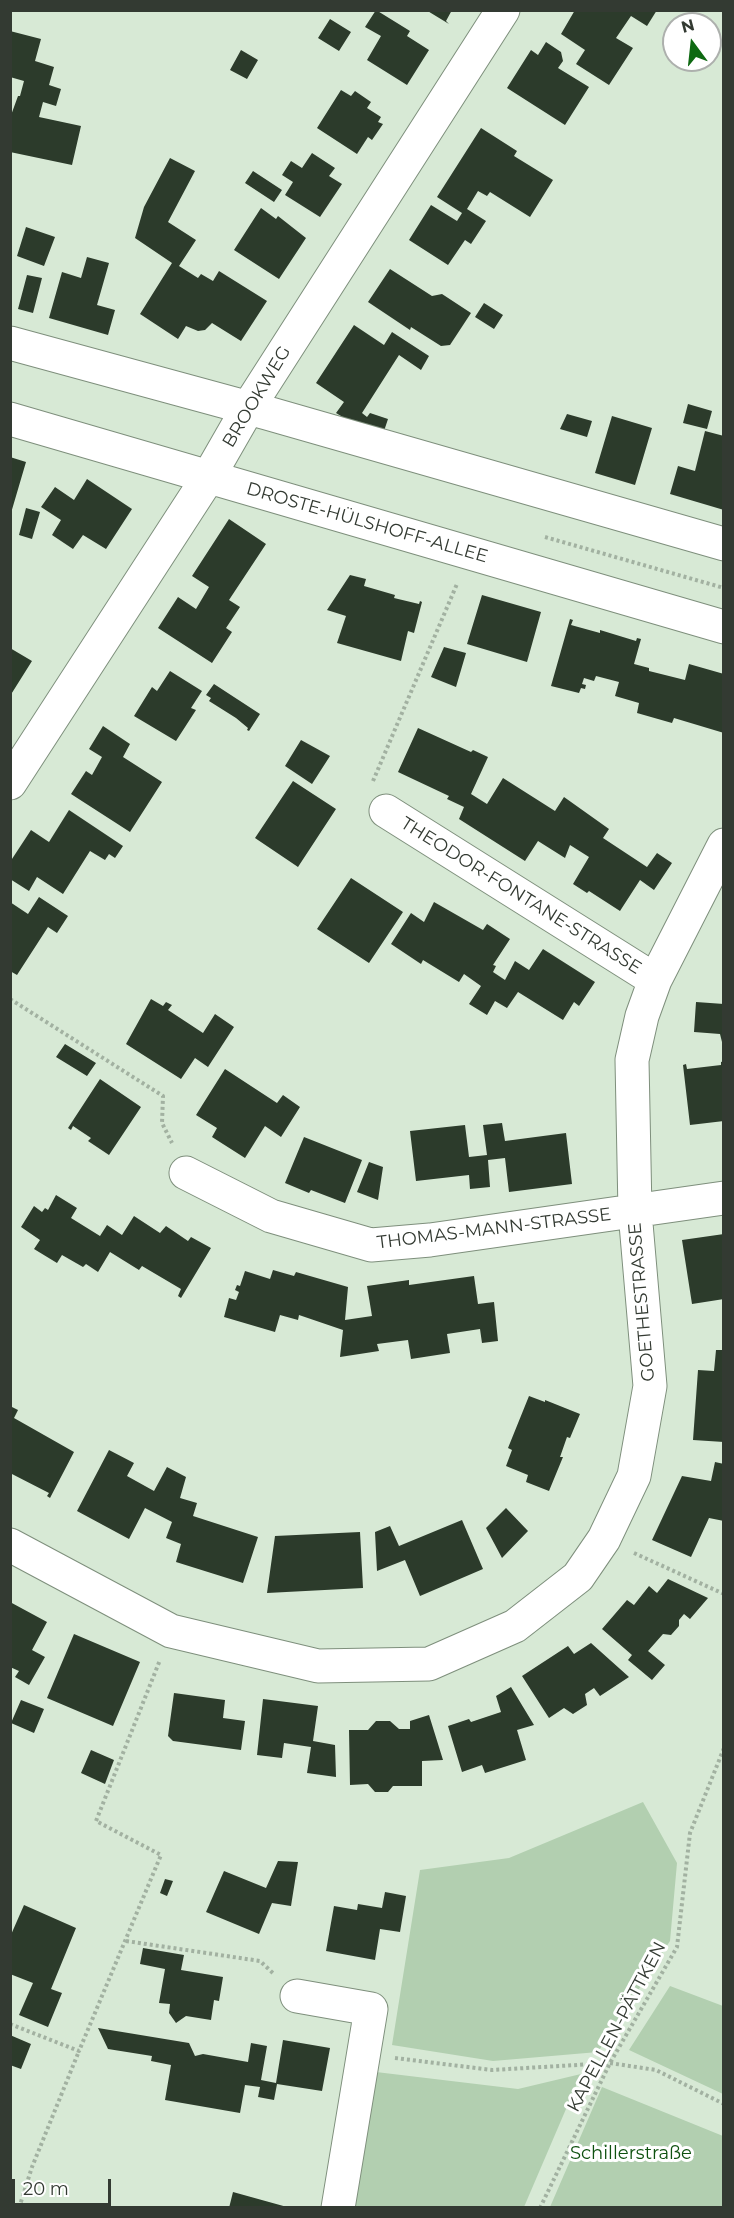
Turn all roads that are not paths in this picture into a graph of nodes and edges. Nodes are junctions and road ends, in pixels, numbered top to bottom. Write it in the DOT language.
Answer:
graph roads {
  1 [pos="503,10"];
  2 [pos="10,343"];
  3 [pos="248,408"];
  4 [pos="10,419"];
  5 [pos="209,476"];
  6 [pos="723,544"];
  7 [pos="723,627"];
  8 [pos="10,783"];
  9 [pos="386,811"];
  10 [pos="723,845"];
  11 [pos="655,980"];
  12 [pos="186,1173"];
  13 [pos="723,1198"];
  14 [pos="635,1212"];
  15 [pos="10,1545"];
  16 [pos="297,1996"];
  17 [pos="338,2208"];
  1 -- 3 [label="street, BROOKWEG"];
  2 -- 3 [label="street"];
  3 -- 5 [label="street, BROOKWEG"];
  3 -- 6 [label="street"];
  4 -- 5 [label="street, DROSTE-HÜLSHOFF-ALLEE"];
  5 -- 7 [label="street, DROSTE-HÜLSHOFF-ALLEE"];
  5 -- 8 [label="street, BROOKWEG"];
  9 -- 11 [label="street, THEODOR-FONTANE-STRASSE"];
  10 -- 11 [label="street, GOETHESTRASSE"];
  11 -- 14 [label="street, GOETHESTRASSE"];
  12 -- 14 [label="street, THOMAS-MANN-STRASSE"];
  13 -- 14 [label="street, THOMAS-MANN-STRASSE"];
  14 -- 15 [label="street, GOETHESTRASSE"];
  16 -- 17 [label="street"];
}
